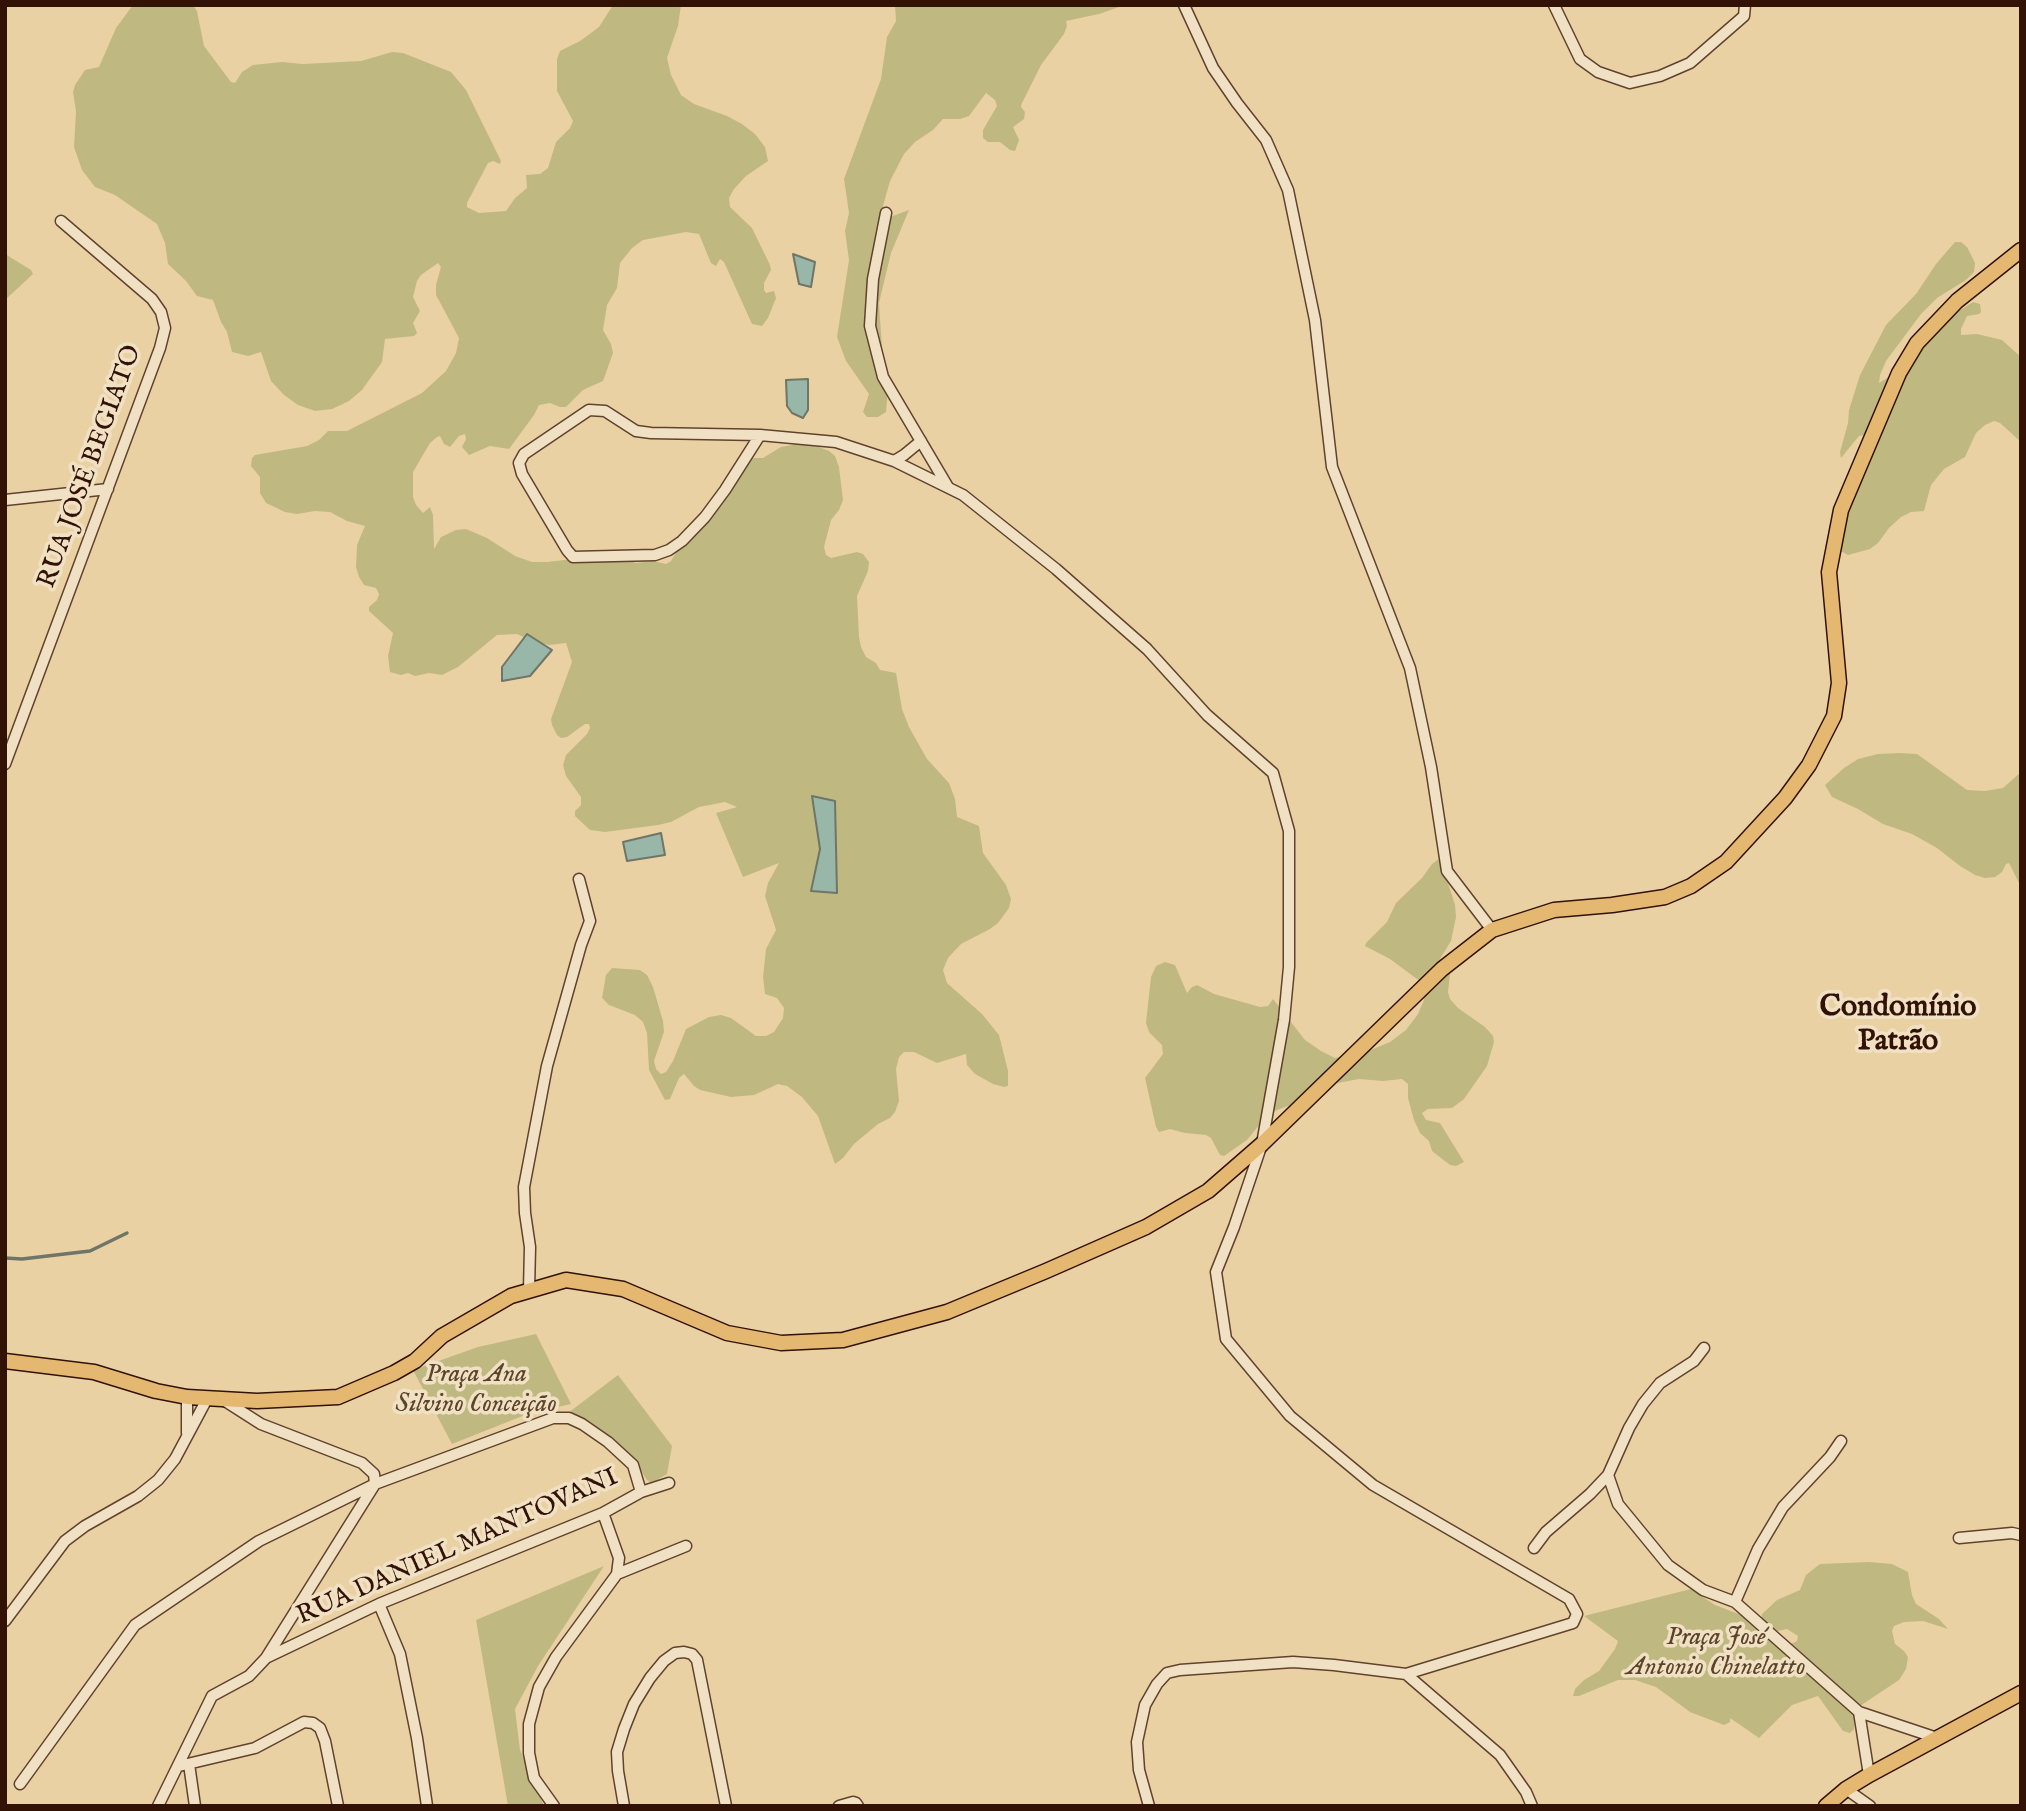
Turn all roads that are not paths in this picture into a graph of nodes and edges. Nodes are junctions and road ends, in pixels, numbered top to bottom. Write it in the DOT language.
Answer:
graph roads {
  1 [pos="1184,5"];
  2 [pos="1554,5"];
  3 [pos="1745,5"];
  4 [pos="886,213"];
  5 [pos="61,221"];
  6 [pos="2021,250"];
  7 [pos="760,435"];
  8 [pos="921,441"];
  9 [pos="894,461"];
  10 [pos="948,487"];
  11 [pos="108,489"];
  12 [pos="5,500"];
  13 [pos="5,764"];
  14 [pos="579,879"];
  15 [pos="1492,930"];
  16 [pos="1262,1144"];
  17 [pos="529,1290"];
  18 [pos="1704,1348"];
  19 [pos="5,1360"];
  20 [pos="187,1397"];
  21 [pos="207,1399"];
  22 [pos="225,1401"];
  23 [pos="257,1401"];
  24 [pos="261,1424"];
  25 [pos="186,1440"];
  26 [pos="1842,1441"];
  27 [pos="1608,1475"];
  28 [pos="670,1483"];
  29 [pos="375,1484"];
  30 [pos="641,1492"];
  31 [pos="1590,1494"];
  32 [pos="1618,1504"];
  33 [pos="603,1513"];
  34 [pos="2021,1535"];
  35 [pos="1959,1538"];
  36 [pos="686,1546"];
  37 [pos="1534,1548"];
  38 [pos="617,1574"];
  39 [pos="1735,1602"];
  40 [pos="379,1604"];
  41 [pos="5,1621"];
  42 [pos="266,1658"];
  43 [pos="1406,1674"];
  44 [pos="2021,1693"];
  45 [pos="1859,1712"];
  46 [pos="1937,1738"];
  47 [pos="184,1765"];
  48 [pos="1869,1774"];
  49 [pos="20,1784"];
  50 [pos="1846,1789"];
  51 [pos="158,1806"];
  52 [pos="195,1806"];
  53 [pos="338,1806"];
  54 [pos="427,1806"];
  55 [pos="554,1806"];
  56 [pos="625,1806"];
  57 [pos="726,1806"];
  58 [pos="839,1806"];
  59 [pos="858,1806"];
  60 [pos="1149,1806"];
  61 [pos="1532,1806"];
  62 [pos="1826,1806"];
  63 [pos="1870,1806"];
  1 -- 15 [label="street"];
  2 -- 3 [label="street"];
  4 -- 8 [label="street"];
  5 -- 11 [label="street, RUA JOSÉ BEGIATO"];
  6 -- 15 [label="main road"];
  7 -- 7 [label="street"];
  7 -- 9 [label="street"];
  8 -- 9 [label="street"];
  8 -- 10 [label="street"];
  9 -- 10 [label="street"];
  10 -- 16 [label="street"];
  11 -- 12 [label="street"];
  11 -- 13 [label="street, RUA JOSÉ BEGIATO"];
  14 -- 17 [label="street"];
  15 -- 16 [label="main road"];
  16 -- 17 [label="main road"];
  16 -- 43 [label="street"];
  17 -- 23 [label="main road"];
  18 -- 27 [label="street"];
  19 -- 20 [label="main road"];
  20 -- 21 [label="main road"];
  20 -- 25 [label="street"];
  21 -- 22 [label="main road"];
  21 -- 25 [label="street"];
  22 -- 23 [label="main road"];
  22 -- 24 [label="street"];
  23 -- 24 [label="street"];
  24 -- 29 [label="street"];
  25 -- 41 [label="street"];
  26 -- 39 [label="street"];
  27 -- 31 [label="street"];
  27 -- 32 [label="street"];
  28 -- 30 [label="street, RUA DANIEL MANTOVANI"];
  29 -- 30 [label="street"];
  29 -- 42 [label="street"];
  29 -- 49 [label="street"];
  30 -- 33 [label="street, RUA DANIEL MANTOVANI"];
  31 -- 32 [label="street"];
  31 -- 37 [label="street"];
  32 -- 39 [label="street"];
  33 -- 38 [label="street"];
  33 -- 40 [label="street, RUA DANIEL MANTOVANI"];
  34 -- 35 [label="street"];
  36 -- 38 [label="street"];
  38 -- 55 [label="street"];
  39 -- 45 [label="street"];
  40 -- 42 [label="street, RUA DANIEL MANTOVANI"];
  40 -- 54 [label="street"];
  42 -- 47 [label="street"];
  43 -- 60 [label="street"];
  43 -- 61 [label="street"];
  44 -- 46 [label="main road"];
  45 -- 46 [label="street"];
  45 -- 48 [label="street"];
  46 -- 48 [label="main road"];
  47 -- 51 [label="street"];
  47 -- 52 [label="street"];
  47 -- 53 [label="street"];
  48 -- 50 [label="main road"];
  50 -- 62 [label="main road"];
  50 -- 63 [label="street"];
  56 -- 57 [label="street"];
  58 -- 59 [label="street"];
}
